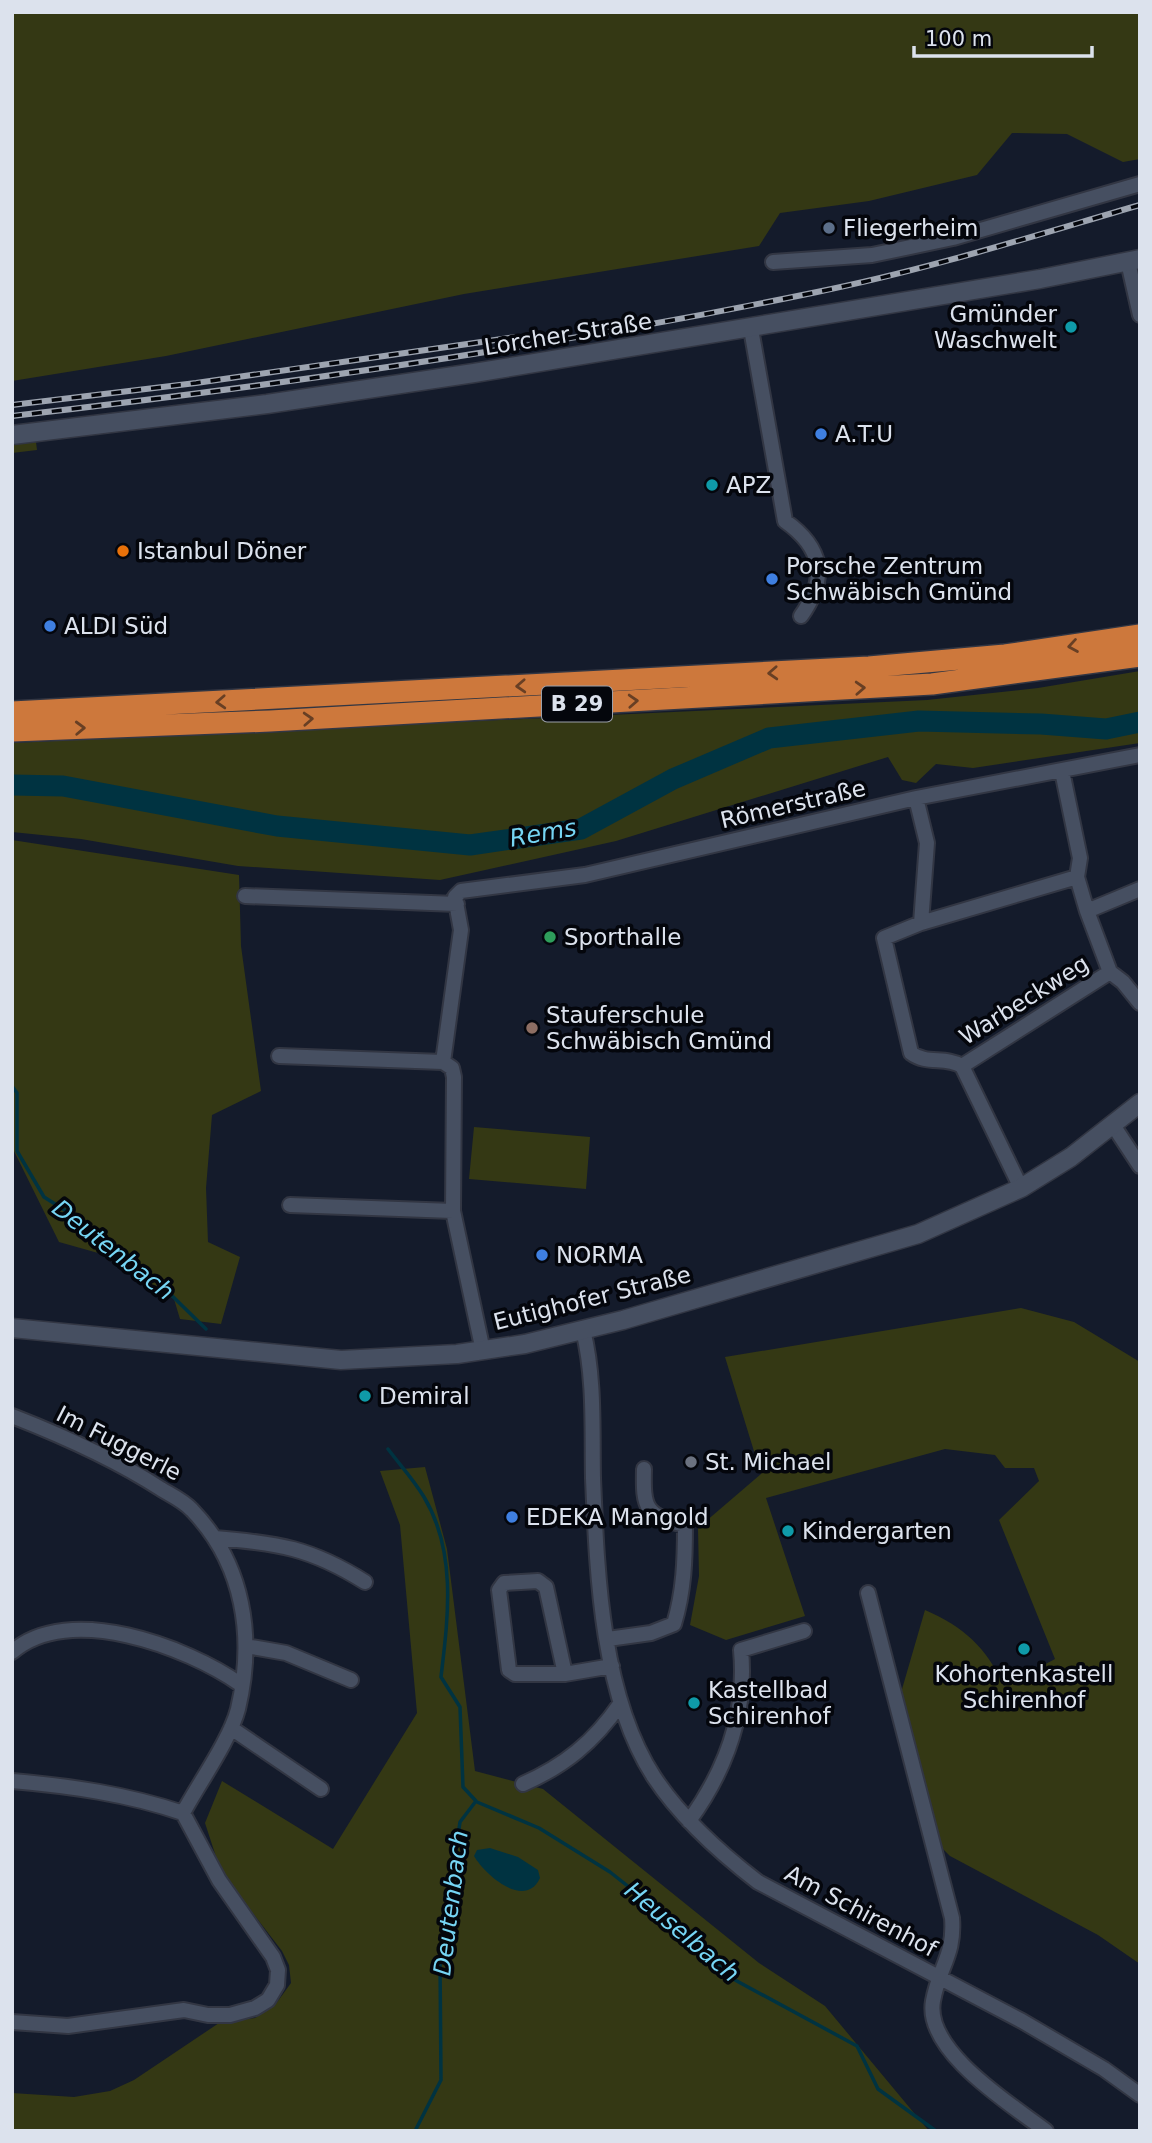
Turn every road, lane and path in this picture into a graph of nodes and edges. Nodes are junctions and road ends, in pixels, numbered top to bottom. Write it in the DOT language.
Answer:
graph roads {
  1 [pos="1140,184"];
  2 [pos="1134,261"];
  3 [pos="773,262"];
  4 [pos="1140,315"];
  5 [pos="751,329"];
  6 [pos="12,435"];
  7 [pos="801,616"];
  8 [pos="1140,635"];
  9 [pos="1140,656"];
  10 [pos="12,712"];
  11 [pos="12,731"];
  12 [pos="1140,755"];
  13 [pos="1062,771"];
  14 [pos="916,798"];
  15 [pos="1077,877"];
  16 [pos="1140,890"];
  17 [pos="245,896"];
  18 [pos="457,899"];
  19 [pos="1087,911"];
  20 [pos="921,923"];
  21 [pos="1110,972"];
  22 [pos="1140,1003"];
  23 [pos="279,1056"];
  24 [pos="443,1062"];
  25 [pos="962,1066"];
  26 [pos="1140,1103"];
  27 [pos="1113,1125"];
  28 [pos="1140,1166"];
  29 [pos="1021,1188"];
  30 [pos="290,1205"];
  31 [pos="453,1210"];
  32 [pos="12,1328"];
  33 [pos="583,1330"];
  34 [pos="483,1350"];
  35 [pos="12,1416"];
  36 [pos="644,1469"];
  37 [pos="215,1538"];
  38 [pos="365,1582"];
  39 [pos="868,1593"];
  40 [pos="804,1632"];
  41 [pos="608,1639"];
  42 [pos="246,1646"];
  43 [pos="12,1652"];
  44 [pos="612,1665"];
  45 [pos="565,1674"];
  46 [pos="351,1680"];
  47 [pos="240,1684"];
  48 [pos="620,1704"];
  49 [pos="230,1728"];
  50 [pos="12,1781"];
  51 [pos="523,1784"];
  52 [pos="321,1789"];
  53 [pos="183,1812"];
  54 [pos="689,1821"];
  55 [pos="939,1978"];
  56 [pos="12,2022"];
  57 [pos="1140,2095"];
  58 [pos="1046,2131"];
  1 -- 3 [label="street"];
  2 -- 4 [label="street, Lorcher Straße"];
  2 -- 5 [label="street, Lorcher Straße"];
  5 -- 6 [label="street, Lorcher Straße"];
  5 -- 7 [label="street"];
  8 -- 10 [label="highway, B 29, one-way"];
  11 -- 9 [label="highway, B 29, one-way"];
  12 -- 13 [label="street, Römerstraße"];
  13 -- 14 [label="street, Römerstraße"];
  13 -- 15 [label="street"];
  14 -- 18 [label="street, Römerstraße"];
  14 -- 20 [label="street"];
  15 -- 19 [label="street"];
  15 -- 20 [label="street"];
  16 -- 19 [label="street"];
  17 -- 18 [label="street, Römerstraße"];
  18 -- 24 [label="street"];
  19 -- 21 [label="street"];
  20 -- 25 [label="street"];
  21 -- 22 [label="street"];
  21 -- 25 [label="street, Warbeckweg"];
  23 -- 24 [label="street"];
  24 -- 31 [label="street"];
  25 -- 29 [label="street"];
  26 -- 27 [label="street, Eutighofer Straße"];
  27 -- 28 [label="street"];
  27 -- 29 [label="street, Eutighofer Straße"];
  29 -- 33 [label="street, Eutighofer Straße"];
  30 -- 31 [label="street"];
  31 -- 34 [label="street"];
  32 -- 34 [label="street, Eutighofer Straße"];
  33 -- 34 [label="street, Eutighofer Straße"];
  33 -- 41 [label="street, Am Schirenhof"];
  35 -- 37 [label="street, Im Fuggerle"];
  36 -- 41 [label="street"];
  37 -- 38 [label="street"];
  37 -- 42 [label="street, Im Fuggerle"];
  39 -- 55 [label="street"];
  40 -- 54 [label="street"];
  41 -- 44 [label="street, Am Schirenhof"];
  42 -- 46 [label="street"];
  42 -- 47 [label="street, Im Fuggerle"];
  43 -- 47 [label="street"];
  44 -- 45 [label="street"];
  44 -- 48 [label="street, Am Schirenhof"];
  45 -- 45 [label="street"];
  47 -- 49 [label="street, Im Fuggerle"];
  48 -- 51 [label="street"];
  48 -- 54 [label="street, Am Schirenhof"];
  49 -- 52 [label="street"];
  49 -- 53 [label="street, Im Fuggerle"];
  50 -- 53 [label="street"];
  53 -- 56 [label="street"];
  54 -- 55 [label="street, Am Schirenhof"];
  55 -- 57 [label="street, Am Schirenhof"];
  55 -- 58 [label="street"];
}
